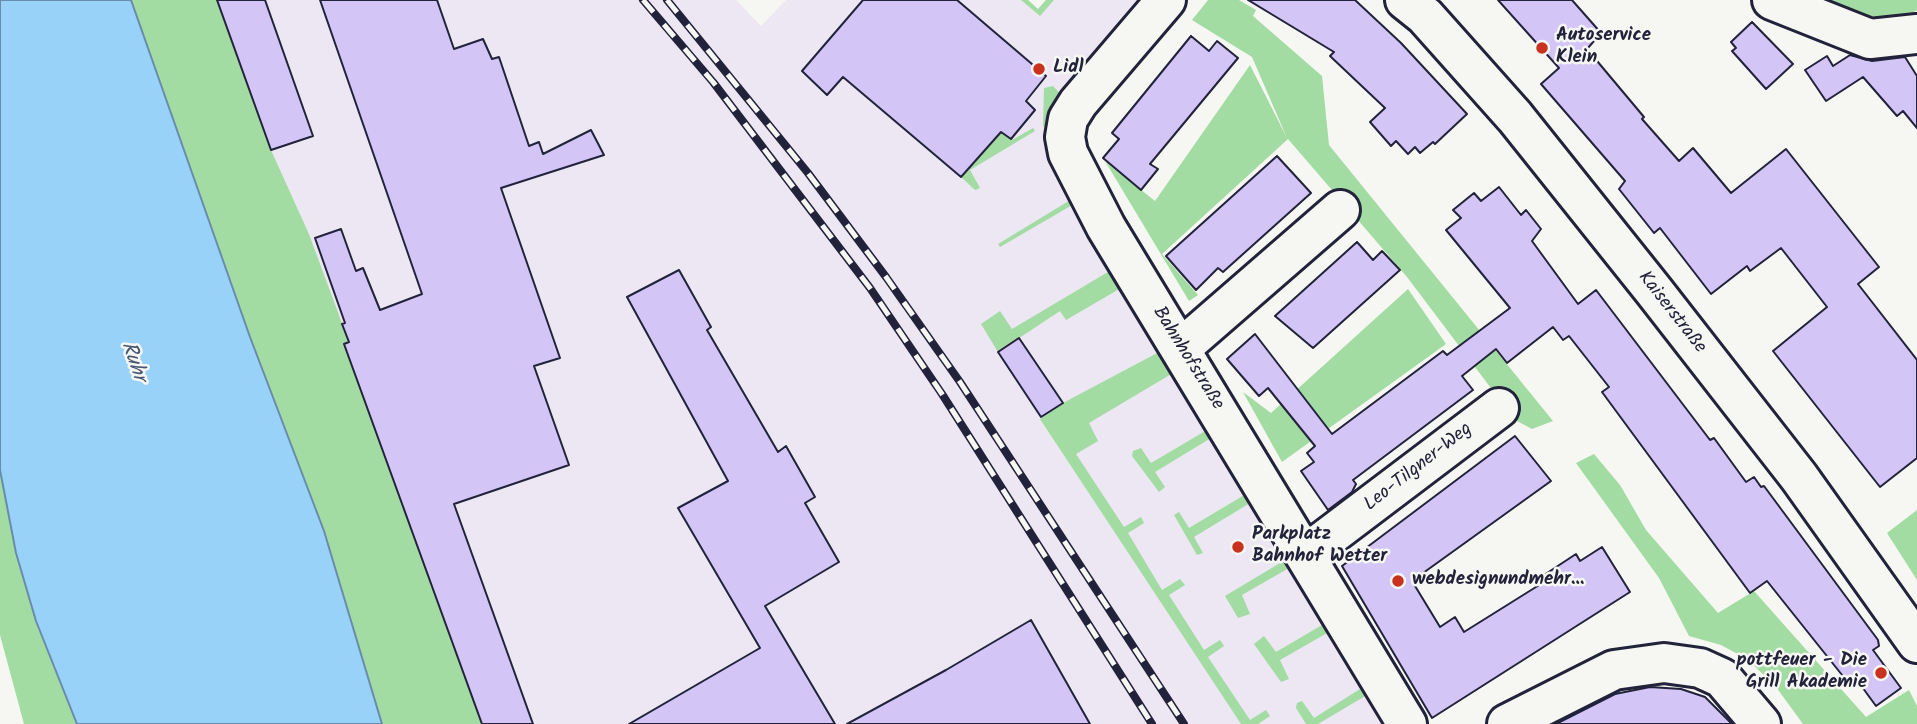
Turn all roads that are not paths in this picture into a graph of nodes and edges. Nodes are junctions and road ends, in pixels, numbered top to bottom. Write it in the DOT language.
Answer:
graph roads {
  1 [pos="1166,0"];
  2 [pos="1405,0"];
  3 [pos="1772,0"];
  4 [pos="1917,34"];
  5 [pos="1340,210"];
  6 [pos="1180,349"];
  7 [pos="1499,408"];
  8 [pos="1306,554"];
  9 [pos="1917,643"];
  10 [pos="1407,724"];
  11 [pos="1507,724"];
  12 [pos="1761,724"];
  1 -- 6 [label="street, Bahnhofstraße"];
  2 -- 9 [label="street, Kaiserstraße"];
  3 -- 4 [label="street"];
  5 -- 6 [label="street"];
  6 -- 8 [label="street, Bahnhofstraße"];
  7 -- 8 [label="street, Leo-Tilgner-Weg"];
  8 -- 10 [label="street, Bahnhofstraße"];
  11 -- 12 [label="street"];
}
